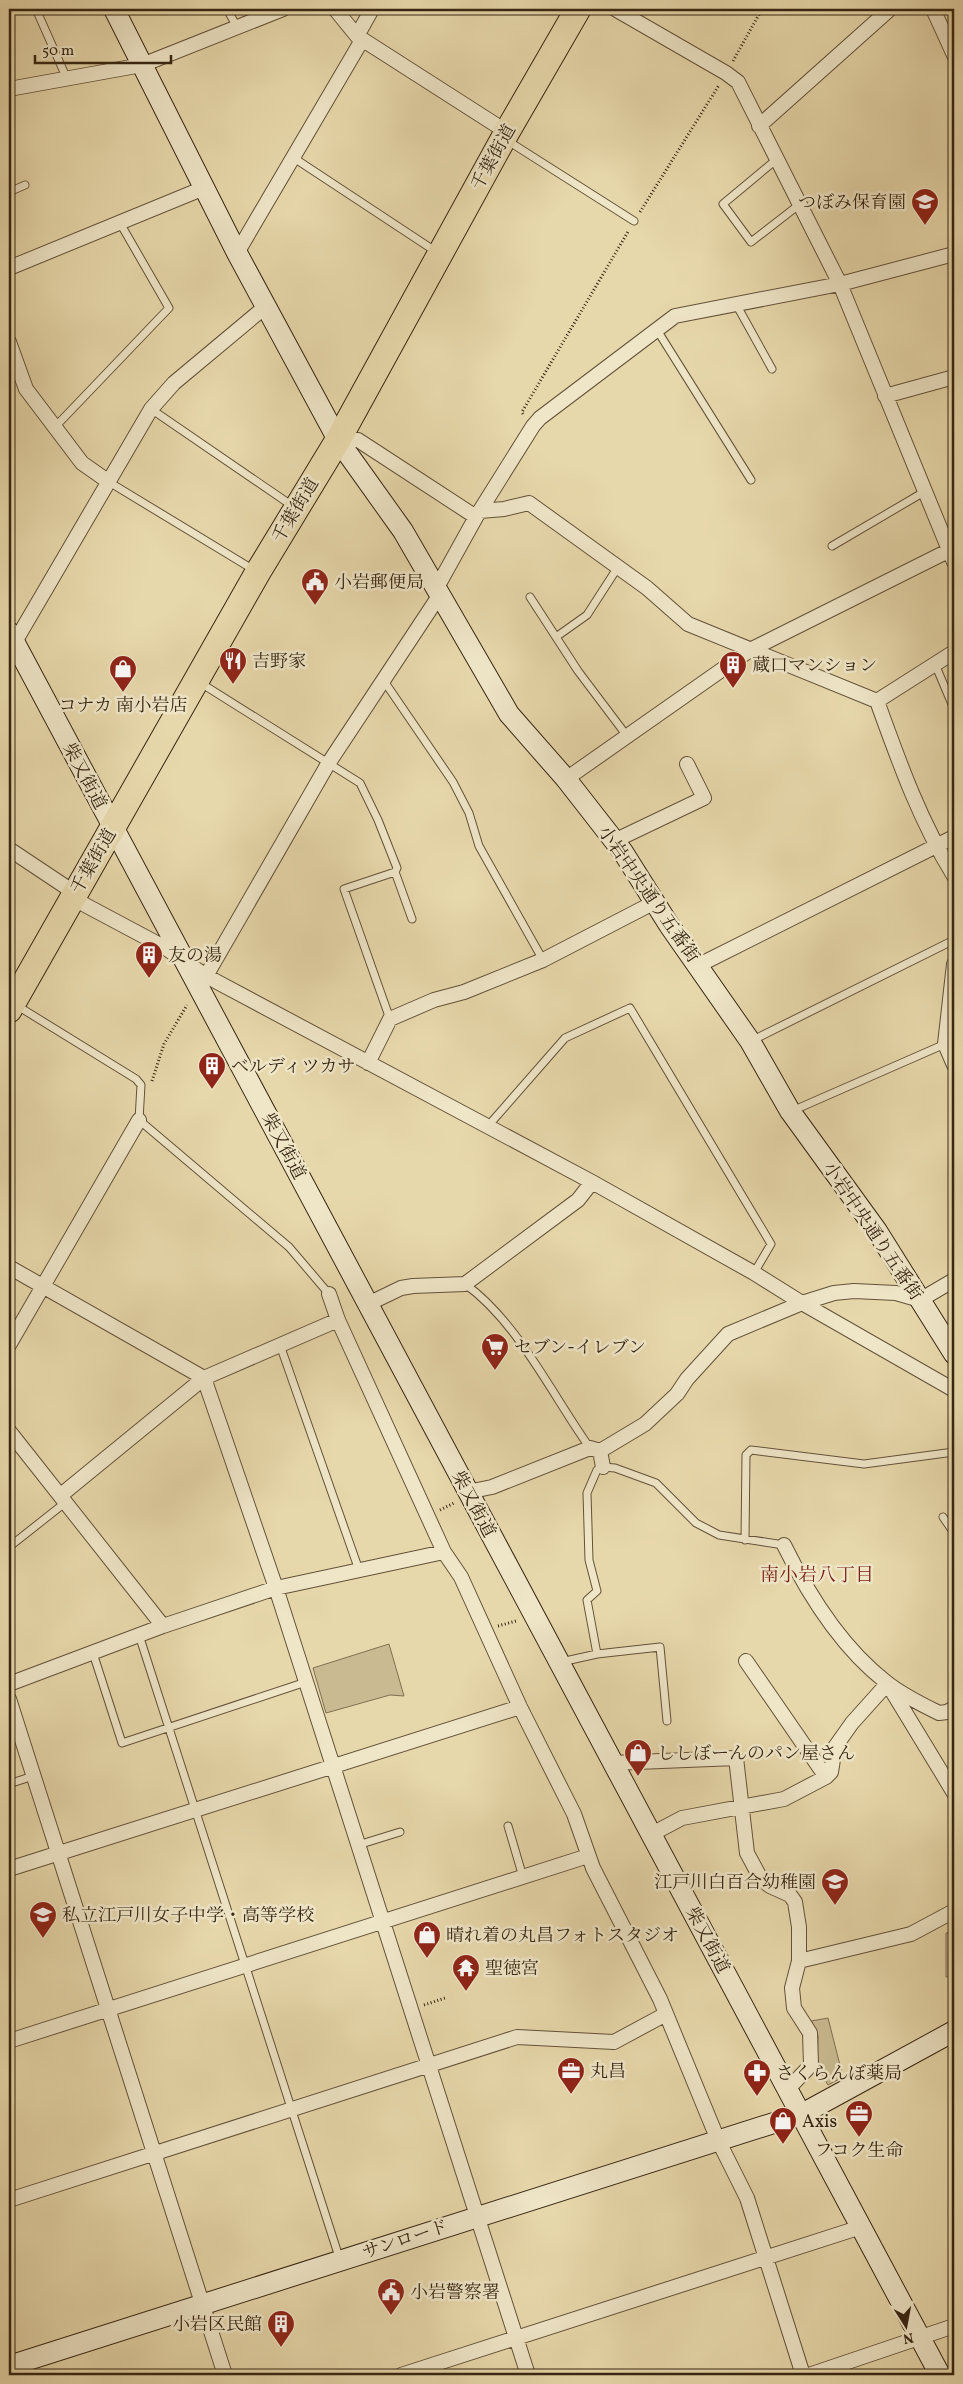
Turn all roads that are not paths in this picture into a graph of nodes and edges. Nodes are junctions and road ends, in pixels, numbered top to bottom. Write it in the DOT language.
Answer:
graph roads {
  1 [pos="36,9"];
  2 [pos="114,9"];
  3 [pos="227,9"];
  4 [pos="283,9"];
  5 [pos="335,9"];
  6 [pos="372,9"];
  7 [pos="578,9"];
  8 [pos="614,9"];
  9 [pos="890,9"];
  10 [pos="933,9"];
  11 [pos="237,27"];
  12 [pos="359,38"];
  13 [pos="954,55"];
  14 [pos="142,65"];
  15 [pos="67,79"];
  16 [pos="9,90"];
  17 [pos="759,126"];
  18 [pos="505,135"];
  19 [pos="294,158"];
  20 [pos="778,158"];
  21 [pos="25,185"];
  22 [pos="204,188"];
  23 [pos="9,192"];
  24 [pos="800,204"];
  25 [pos="634,221"];
  26 [pos="120,223"];
  27 [pos="237,253"];
  28 [pos="440,254"];
  29 [pos="954,254"];
  30 [pos="9,268"];
  31 [pos="840,284"];
  32 [pos="736,304"];
  33 [pos="265,307"];
  34 [pos="657,330"];
  35 [pos="9,342"];
  36 [pos="772,369"];
  37 [pos="954,377"];
  38 [pos="885,396"];
  39 [pos="151,409"];
  40 [pos="55,427"];
  41 [pos="338,440"];
  42 [pos="751,480"];
  43 [pos="109,482"];
  44 [pos="924,492"];
  45 [pos="296,508"];
  46 [pos="478,514"];
  47 [pos="832,546"];
  48 [pos="953,553"];
  49 [pos="618,567"];
  50 [pos="258,572"];
  51 [pos="438,593"];
  52 [pos="530,597"];
  53 [pos="556,636"];
  54 [pos="11,643"];
  55 [pos="750,650"];
  56 [pos="954,652"];
  57 [pos="935,664"];
  58 [pos="196,680"];
  59 [pos="384,681"];
  60 [pos="877,701"];
  61 [pos="954,709"];
  62 [pos="628,737"];
  63 [pos="328,764"];
  64 [pos="687,764"];
  65 [pos="566,779"];
  66 [pos="112,828"];
  67 [pos="954,837"];
  68 [pos="614,841"];
  69 [pos="936,847"];
  70 [pos="9,849"];
  71 [pos="395,872"];
  72 [pos="954,876"];
  73 [pos="74,896"];
  74 [pos="655,902"];
  75 [pos="412,919"];
  76 [pos="954,940"];
  77 [pos="543,960"];
  78 [pos="185,962"];
  79 [pos="954,964"];
  80 [pos="699,965"];
  81 [pos="206,976"];
  82 [pos="12,999"];
  83 [pos="390,1019"];
  84 [pos="750,1041"];
  85 [pos="945,1044"];
  86 [pos="368,1063"];
  87 [pos="954,1065"];
  88 [pos="790,1111"];
  89 [pos="139,1120"];
  90 [pos="488,1126"];
  91 [pos="592,1182"];
  92 [pos="9,1267"];
  93 [pos="754,1273"];
  94 [pos="954,1280"];
  95 [pos="465,1284"];
  96 [pos="42,1286"];
  97 [pos="329,1294"];
  98 [pos="920,1300"];
  99 [pos="802,1303"];
  100 [pos="368,1304"];
  101 [pos="338,1320"];
  102 [pos="9,1345"];
  103 [pos="280,1345"];
  104 [pos="954,1354"];
  105 [pos="204,1378"];
  106 [pos="954,1390"];
  107 [pos="9,1431"];
  108 [pos="595,1450"];
  109 [pos="954,1452"];
  110 [pos="603,1467"];
  111 [pos="464,1496"];
  112 [pos="64,1498"];
  113 [pos="943,1517"];
  114 [pos="954,1533"];
  115 [pos="745,1540"];
  116 [pos="784,1545"];
  117 [pos="9,1547"];
  118 [pos="444,1552"];
  119 [pos="359,1570"];
  120 [pos="276,1588"];
  121 [pos="163,1626"];
  122 [pos="139,1635"];
  123 [pos="93,1653"];
  124 [pos="598,1654"];
  125 [pos="746,1661"];
  126 [pos="558,1662"];
  127 [pos="306,1682"];
  128 [pos="9,1684"];
  129 [pos="887,1684"];
  130 [pos="9,1699"];
  131 [pos="520,1707"];
  132 [pos="954,1708"];
  133 [pos="667,1721"];
  134 [pos="170,1727"];
  135 [pos="612,1763"];
  136 [pos="332,1765"];
  137 [pos="33,1776"];
  138 [pos="826,1777"];
  139 [pos="9,1784"];
  140 [pos="954,1793"];
  141 [pos="743,1808"];
  142 [pos="194,1810"];
  143 [pos="508,1826"];
  144 [pos="400,1832"];
  145 [pos="650,1835"];
  146 [pos="358,1845"];
  147 [pos="58,1854"];
  148 [pos="588,1856"];
  149 [pos="9,1869"];
  150 [pos="523,1876"];
  151 [pos="954,1911"];
  152 [pos="383,1921"];
  153 [pos="798,1961"];
  154 [pos="245,1965"];
  155 [pos="109,2009"];
  156 [pos="666,2014"];
  157 [pos="954,2031"];
  158 [pos="9,2041"];
  159 [pos="429,2065"];
  160 [pos="788,2090"];
  161 [pos="292,2110"];
  162 [pos="802,2114"];
  163 [pos="718,2140"];
  164 [pos="155,2153"];
  165 [pos="9,2200"];
  166 [pos="476,2216"];
  167 [pos="861,2228"];
  168 [pos="766,2259"];
  169 [pos="340,2260"];
  170 [pos="202,2304"];
  171 [pos="954,2326"];
  172 [pos="516,2338"];
  173 [pos="920,2339"];
  174 [pos="9,2366"];
  175 [pos="225,2375"];
  176 [pos="401,2375"];
  177 [pos="528,2375"];
  178 [pos="803,2375"];
  179 [pos="809,2375"];
  180 [pos="940,2375"];
  1 -- 15 [label="lane"];
  2 -- 14 [label="street, 小岩中央通り五番街"];
  3 -- 11 [label="lane"];
  4 -- 11 [label="street"];
  5 -- 12 [label="street"];
  6 -- 12 [label="street"];
  7 -- 18 [label="highway, 千葉街道"];
  8 -- 17 [label="street"];
  9 -- 17 [label="street"];
  10 -- 13 [label="street"];
  11 -- 14 [label="street"];
  12 -- 18 [label="street"];
  12 -- 19 [label="street"];
  14 -- 15 [label="street"];
  14 -- 22 [label="street, 小岩中央通り五番街"];
  15 -- 16 [label="street"];
  17 -- 20 [label="street"];
  18 -- 25 [label="lane"];
  18 -- 28 [label="highway, 千葉街道"];
  19 -- 27 [label="street"];
  19 -- 28 [label="lane"];
  20 -- 24 [label="street"];
  20 -- 24 [label="lane"];
  21 -- 23 [label="lane"];
  22 -- 26 [label="street"];
  22 -- 27 [label="street, 小岩中央通り五番街"];
  24 -- 31 [label="street"];
  26 -- 30 [label="street"];
  26 -- 40 [label="lane"];
  27 -- 33 [label="street, 小岩中央通り五番街"];
  28 -- 41 [label="highway, 千葉街道"];
  29 -- 31 [label="street"];
  31 -- 32 [label="street"];
  31 -- 38 [label="street"];
  32 -- 34 [label="street"];
  32 -- 36 [label="lane"];
  33 -- 39 [label="street"];
  33 -- 41 [label="street, 小岩中央通り五番街"];
  34 -- 42 [label="lane"];
  34 -- 46 [label="street"];
  35 -- 40 [label="street"];
  37 -- 38 [label="street"];
  38 -- 44 [label="street"];
  39 -- 43 [label="street"];
  39 -- 45 [label="lane"];
  40 -- 43 [label="street"];
  41 -- 45 [label="highway, 千葉街道"];
  41 -- 46 [label="street"];
  41 -- 51 [label="street, 小岩中央通り五番街"];
  43 -- 50 [label="lane"];
  43 -- 54 [label="street"];
  44 -- 47 [label="lane"];
  44 -- 48 [label="street"];
  45 -- 50 [label="highway, 千葉街道"];
  46 -- 49 [label="street"];
  46 -- 51 [label="street"];
  48 -- 55 [label="street"];
  49 -- 53 [label="lane"];
  49 -- 55 [label="street"];
  50 -- 58 [label="highway, 千葉街道"];
  51 -- 59 [label="street"];
  51 -- 65 [label="street, 小岩中央通り五番街"];
  52 -- 53 [label="lane"];
  53 -- 62 [label="lane"];
  54 -- 66 [label="street, 柴又街道"];
  55 -- 60 [label="street"];
  55 -- 62 [label="street"];
  56 -- 57 [label="street"];
  57 -- 60 [label="street"];
  57 -- 61 [label="lane"];
  58 -- 63 [label="lane"];
  58 -- 66 [label="highway, 千葉街道"];
  59 -- 63 [label="street"];
  59 -- 77 [label="lane"];
  60 -- 69 [label="street"];
  62 -- 65 [label="street"];
  63 -- 71 [label="lane"];
  63 -- 81 [label="street"];
  64 -- 68 [label="street"];
  65 -- 68 [label="street, 小岩中央通り五番街"];
  66 -- 73 [label="highway, 千葉街道"];
  66 -- 78 [label="street, 柴又街道"];
  67 -- 69 [label="street"];
  68 -- 74 [label="street, 小岩中央通り五番街"];
  69 -- 72 [label="street"];
  69 -- 80 [label="street"];
  70 -- 73 [label="street"];
  71 -- 75 [label="lane"];
  71 -- 83 [label="lane"];
  73 -- 78 [label="street"];
  73 -- 82 [label="highway, 千葉街道"];
  74 -- 77 [label="street"];
  74 -- 80 [label="street, 小岩中央通り五番街"];
  76 -- 84 [label="lane"];
  77 -- 83 [label="street"];
  78 -- 81 [label="street"];
  78 -- 100 [label="street, 柴又街道"];
  79 -- 85 [label="street"];
  80 -- 84 [label="street, 小岩中央通り五番街"];
  81 -- 86 [label="street"];
  82 -- 89 [label="lane"];
  83 -- 86 [label="street"];
  84 -- 88 [label="street, 小岩中央通り五番街"];
  85 -- 87 [label="street"];
  85 -- 88 [label="lane"];
  86 -- 90 [label="street"];
  88 -- 98 [label="street, 小岩中央通り五番街"];
  89 -- 96 [label="street"];
  89 -- 97 [label="lane"];
  90 -- 91 [label="street"];
  90 -- 93 [label="lane"];
  91 -- 93 [label="street"];
  91 -- 95 [label="street"];
  92 -- 96 [label="street"];
  93 -- 99 [label="street"];
  94 -- 98 [label="street"];
  95 -- 100 [label="street"];
  95 -- 108 [label="lane"];
  96 -- 102 [label="street"];
  96 -- 105 [label="street"];
  97 -- 101 [label="street"];
  98 -- 99 [label="street"];
  98 -- 104 [label="street, 小岩中央通り五番街"];
  99 -- 106 [label="street"];
  99 -- 108 [label="street"];
  100 -- 111 [label="street, 柴又街道"];
  101 -- 103 [label="street"];
  101 -- 118 [label="street"];
  103 -- 105 [label="street"];
  103 -- 119 [label="lane"];
  105 -- 112 [label="street"];
  105 -- 120 [label="street"];
  107 -- 112 [label="street"];
  108 -- 110 [label="street"];
  108 -- 111 [label="street"];
  109 -- 115 [label="lane"];
  110 -- 115 [label="lane"];
  110 -- 124 [label="lane"];
  111 -- 126 [label="street, 柴又街道"];
  112 -- 117 [label="lane"];
  112 -- 121 [label="street"];
  113 -- 114 [label="lane"];
  115 -- 116 [label="lane"];
  116 -- 129 [label="street"];
  118 -- 119 [label="street"];
  118 -- 131 [label="street"];
  119 -- 120 [label="street"];
  120 -- 121 [label="street"];
  120 -- 127 [label="street"];
  121 -- 122 [label="street"];
  122 -- 123 [label="street"];
  122 -- 134 [label="lane"];
  123 -- 128 [label="street"];
  123 -- 134 [label="lane"];
  124 -- 126 [label="lane"];
  124 -- 133 [label="lane"];
  125 -- 138 [label="street"];
  126 -- 135 [label="street, 柴又街道"];
  127 -- 134 [label="lane"];
  127 -- 136 [label="street"];
  129 -- 132 [label="street"];
  129 -- 138 [label="street"];
  129 -- 140 [label="street"];
  130 -- 137 [label="street"];
  131 -- 136 [label="street"];
  131 -- 148 [label="street"];
  134 -- 142 [label="lane"];
  135 -- 141 [label="street"];
  135 -- 145 [label="street, 柴又街道"];
  136 -- 142 [label="street"];
  136 -- 146 [label="street"];
  137 -- 139 [label="lane"];
  137 -- 147 [label="street"];
  138 -- 141 [label="street"];
  141 -- 145 [label="street"];
  141 -- 153 [label="street"];
  142 -- 147 [label="street"];
  142 -- 154 [label="lane"];
  143 -- 150 [label="lane"];
  144 -- 146 [label="lane"];
  145 -- 160 [label="street, 柴又街道"];
  146 -- 152 [label="street"];
  147 -- 149 [label="street"];
  147 -- 155 [label="street"];
  148 -- 150 [label="street"];
  148 -- 156 [label="street"];
  150 -- 152 [label="street"];
  151 -- 153 [label="street"];
  152 -- 154 [label="street"];
  152 -- 159 [label="street"];
  153 -- 160 [label="street"];
  154 -- 155 [label="street"];
  154 -- 161 [label="lane"];
  155 -- 158 [label="street"];
  155 -- 164 [label="street"];
  156 -- 159 [label="street"];
  156 -- 163 [label="street"];
  157 -- 162 [label="street, サンロード"];
  159 -- 161 [label="street"];
  159 -- 166 [label="street"];
  160 -- 162 [label="street, 柴又街道"];
  161 -- 164 [label="street"];
  161 -- 169 [label="lane"];
  162 -- 163 [label="street, サンロード"];
  162 -- 167 [label="street, 柴又街道"];
  163 -- 166 [label="street, サンロード"];
  163 -- 168 [label="street"];
  164 -- 165 [label="street"];
  164 -- 170 [label="street"];
  166 -- 169 [label="street, サンロード"];
  166 -- 172 [label="street"];
  167 -- 168 [label="street"];
  167 -- 173 [label="street, 柴又街道"];
  168 -- 172 [label="street"];
  168 -- 178 [label="street"];
  169 -- 170 [label="street, サンロード"];
  170 -- 174 [label="street, サンロード"];
  170 -- 175 [label="street"];
  171 -- 173 [label="street"];
  172 -- 176 [label="street"];
  172 -- 177 [label="street"];
  173 -- 179 [label="street"];
  173 -- 180 [label="street, 柴又街道"];
}
